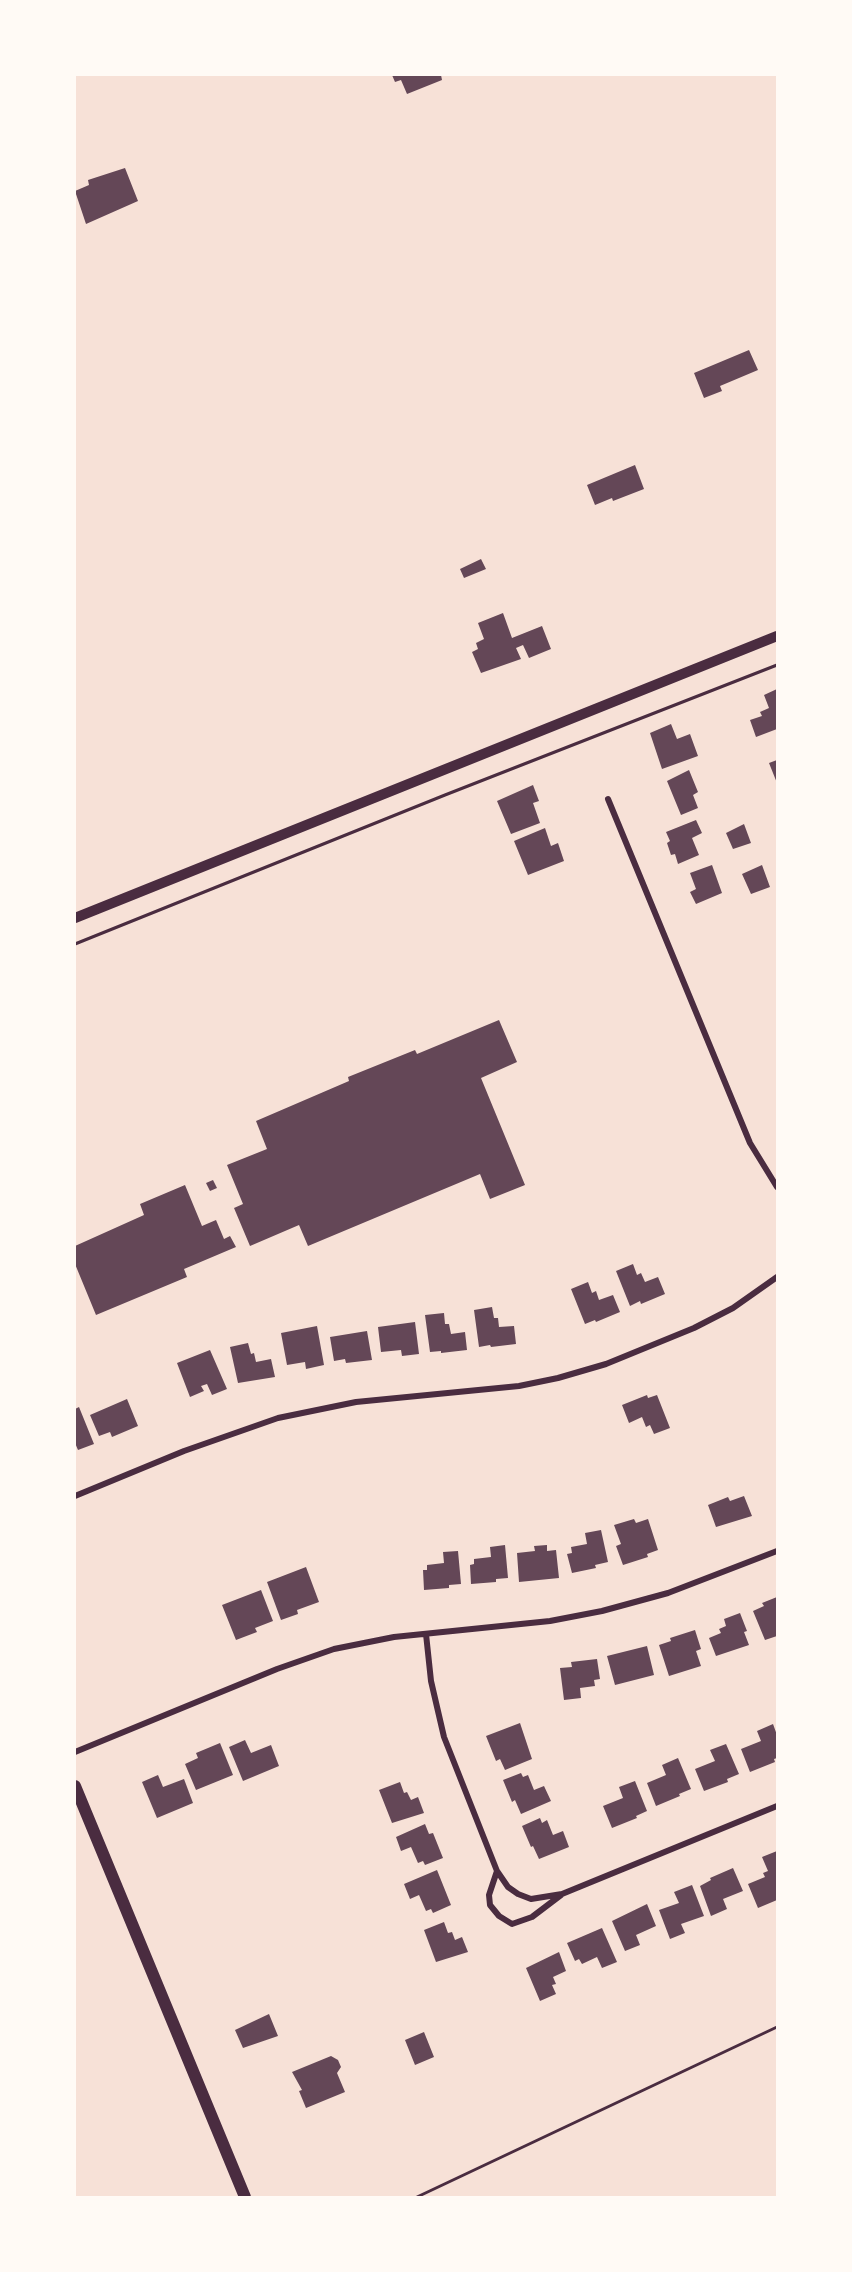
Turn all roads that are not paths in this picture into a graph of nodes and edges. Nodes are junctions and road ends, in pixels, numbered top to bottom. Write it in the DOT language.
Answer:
graph roads {
  1 [pos="777,636"];
  2 [pos="608,799"];
  3 [pos="75,918"];
  4 [pos="777,1187"];
  5 [pos="777,1277"];
  6 [pos="75,1496"];
  7 [pos="777,1551"];
  8 [pos="426,1634"];
  9 [pos="75,1752"];
  10 [pos="75,1786"];
  11 [pos="777,1806"];
  12 [pos="497,1871"];
  13 [pos="562,1894"];
  14 [pos="245,2197"];
  1 -- 3 [label="street"];
  2 -- 4 [label="street"];
  5 -- 6 [label="street"];
  7 -- 8 [label="street"];
  8 -- 9 [label="street"];
  8 -- 12 [label="street"];
  10 -- 14 [label="main road"];
  11 -- 13 [label="street"];
  12 -- 13 [label="street"];
  12 -- 13 [label="street"];
}
